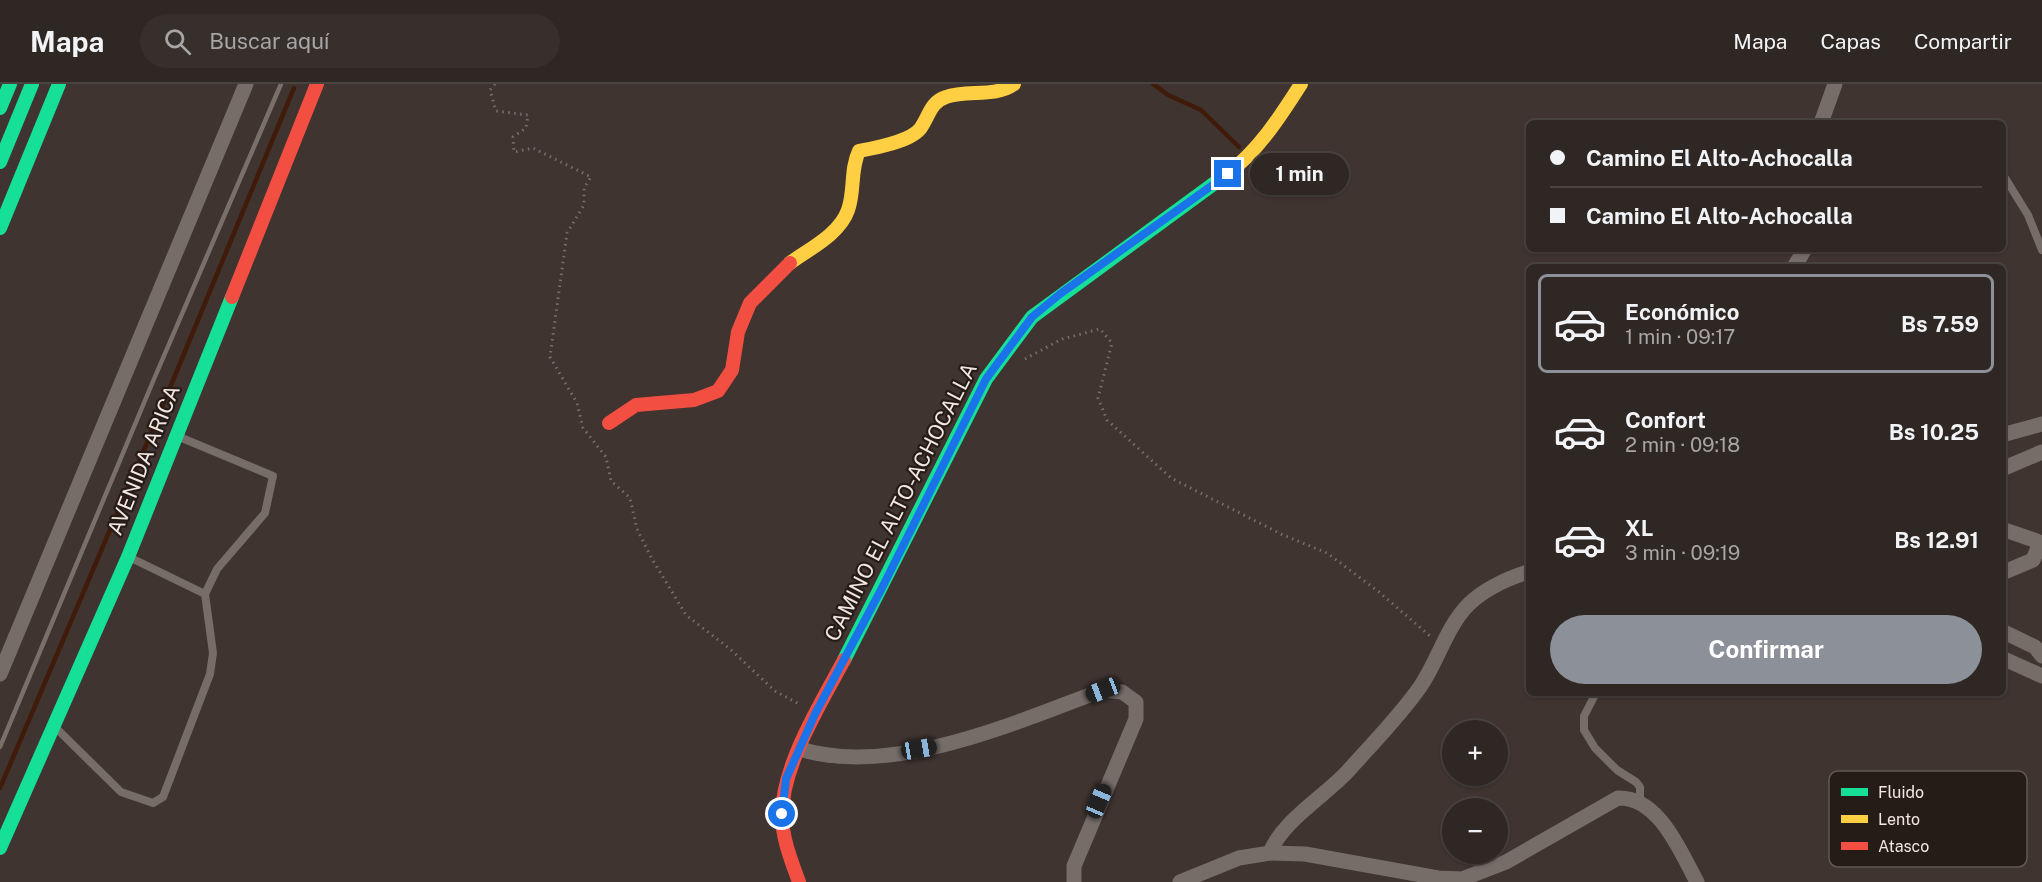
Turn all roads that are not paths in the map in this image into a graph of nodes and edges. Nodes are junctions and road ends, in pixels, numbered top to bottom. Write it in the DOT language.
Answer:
graph roads {
  1 [pos="10,84"];
  2 [pos="32,84"];
  3 [pos="59,84"];
  4 [pos="65,84"];
  5 [pos="246,84"];
  6 [pos="1014,84"];
  7 [pos="1301,84"];
  8 [pos="1835,84"];
  9 [pos="314,85"];
  10 [pos="0,108"];
  11 [pos="1822,120"];
  12 [pos="0,162"];
  13 [pos="2006,179"];
  14 [pos="0,228"];
  15 [pos="2042,250"];
  16 [pos="609,423"];
  17 [pos="2042,424"];
  18 [pos="2006,434"];
  19 [pos="176,436"];
  20 [pos="2042,452"];
  21 [pos="2006,467"];
  22 [pos="2006,530"];
  23 [pos="128,557"];
  24 [pos="2006,571"];
  25 [pos="1526,573"];
  26 [pos="205,594"];
  27 [pos="2006,633"];
  28 [pos="2042,656"];
  29 [pos="2006,659"];
  30 [pos="0,674"];
  31 [pos="2042,676"];
  32 [pos="1594,696"];
  33 [pos="53,725"];
  34 [pos="800,749"];
  35 [pos="1640,801"];
  36 [pos="0,848"];
  37 [pos="1270,853"];
  38 [pos="799,882"];
  39 [pos="1074,882"];
  40 [pos="1180,882"];
  41 [pos="1696,882"];
  1 -- 10 [label="main road"];
  2 -- 12 [label="main road"];
  3 -- 4 [label="lane"];
  3 -- 14 [label="main road"];
  5 -- 30 [label="street"];
  6 -- 16 [label="main road"];
  7 -- 34 [label="main road, CAMINO EL ALTO-ACHOCALLA"];
  8 -- 11 [label="street"];
  9 -- 19 [label="main road, AVENIDA ARICA"];
  13 -- 15 [label="lane"];
  17 -- 18 [label="street"];
  19 -- 23 [label="main road, AVENIDA ARICA"];
  19 -- 26 [label="lane"];
  20 -- 21 [label="street"];
  22 -- 24 [label="street"];
  23 -- 26 [label="lane"];
  23 -- 33 [label="main road, AVENIDA ARICA"];
  25 -- 37 [label="street"];
  26 -- 33 [label="lane"];
  27 -- 28 [label="street"];
  29 -- 31 [label="street"];
  32 -- 35 [label="lane"];
  33 -- 36 [label="main road, AVENIDA ARICA"];
  34 -- 38 [label="main road, CAMINO EL ALTO-ACHOCALLA"];
  34 -- 39 [label="street"];
  35 -- 37 [label="street"];
  35 -- 41 [label="street"];
  37 -- 40 [label="street"];
}
